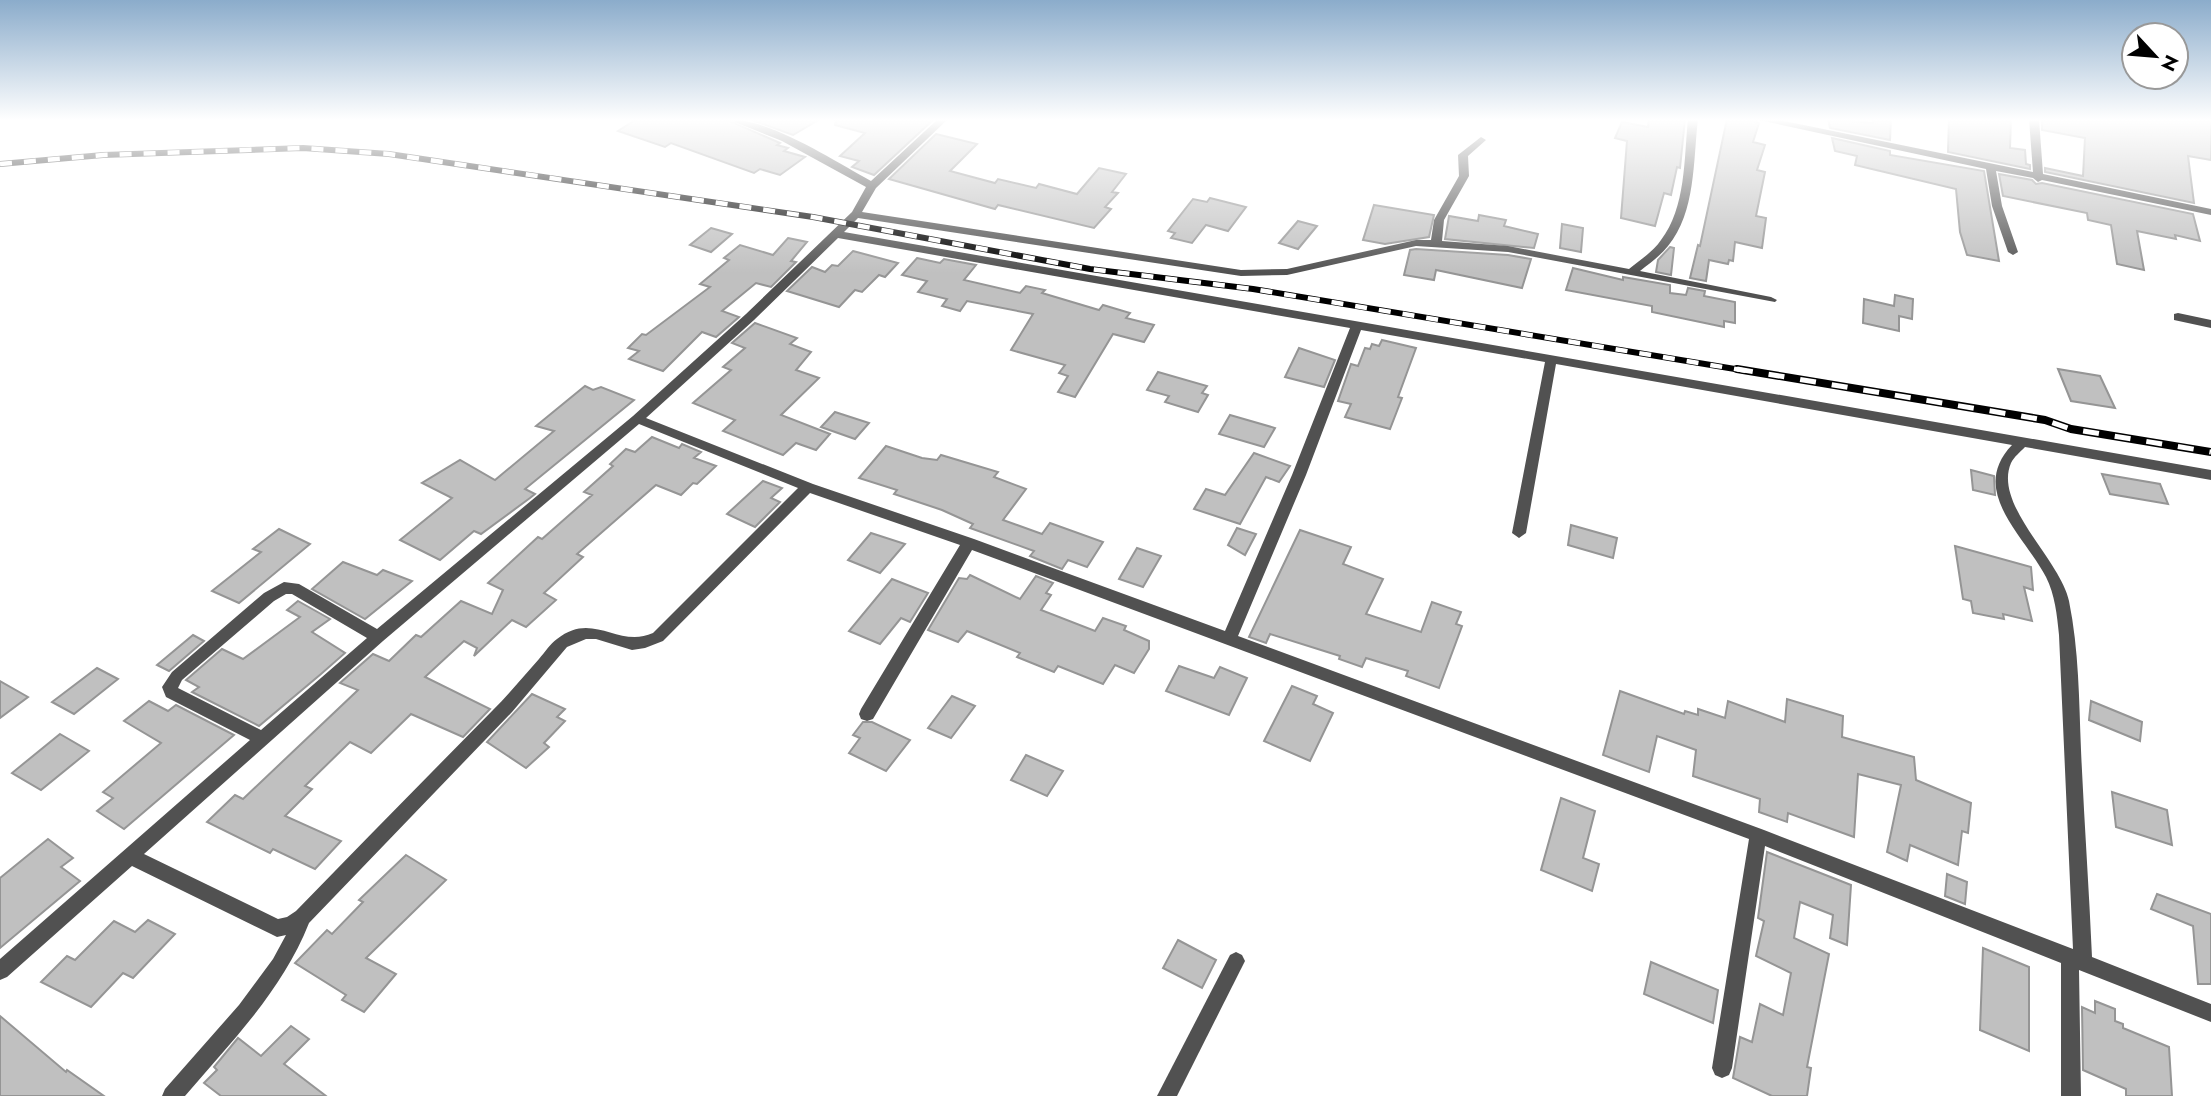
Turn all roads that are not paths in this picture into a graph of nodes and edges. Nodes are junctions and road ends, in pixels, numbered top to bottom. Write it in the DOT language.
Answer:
graph roads {
  1 [pos="843,170"];
  2 [pos="889,170"];
  3 [pos="1464,170"];
  4 [pos="1687,170"];
  5 [pos="1991,170"];
  6 [pos="1996,170"];
  7 [pos="2037,170"];
  8 [pos="2038,179"];
  9 [pos="872,186"];
  10 [pos="2211,212"];
  11 [pos="856,214"];
  12 [pos="835,234"];
  13 [pos="1436,244"];
  14 [pos="2013,252"];
  15 [pos="1632,273"];
  16 [pos="1770,300"];
  17 [pos="2178,317"];
  18 [pos="2211,324"];
  19 [pos="1357,326"];
  20 [pos="1551,360"];
  21 [pos="636,419"];
  22 [pos="2022,442"];
  23 [pos="2211,475"];
  24 [pos="808,487"];
  25 [pos="1519,533"];
  26 [pos="969,543"];
  27 [pos="378,637"];
  28 [pos="1229,639"];
  29 [pos="867,714"];
  30 [pos="261,738"];
  31 [pos="1758,835"];
  32 [pos="130,856"];
  33 [pos="302,917"];
  34 [pos="2077,960"];
  35 [pos="1236,961"];
  36 [pos="0,971"];
  37 [pos="2211,1013"];
  38 [pos="1722,1068"];
  39 [pos="172,1096"];
  40 [pos="1167,1096"];
  41 [pos="2071,1096"];
  1 -- 9 [label="street"];
  2 -- 9 [label="street"];
  3 -- 13 [label="street"];
  4 -- 15 [label="street"];
  5 -- 14 [label="street"];
  6 -- 8 [label="street"];
  7 -- 8 [label="street"];
  8 -- 10 [label="street"];
  9 -- 11 [label="street"];
  11 -- 12 [label="street"];
  11 -- 13 [label="street"];
  12 -- 19 [label="street"];
  12 -- 21 [label="street"];
  13 -- 15 [label="street"];
  15 -- 16 [label="street"];
  17 -- 18 [label="street"];
  19 -- 20 [label="street"];
  19 -- 28 [label="street"];
  20 -- 22 [label="street"];
  20 -- 25 [label="street"];
  21 -- 24 [label="street"];
  21 -- 27 [label="street"];
  22 -- 23 [label="street"];
  22 -- 34 [label="street"];
  24 -- 26 [label="street"];
  24 -- 33 [label="street"];
  26 -- 28 [label="street"];
  26 -- 29 [label="street"];
  27 -- 30 [label="street"];
  27 -- 30 [label="street"];
  28 -- 31 [label="street"];
  30 -- 32 [label="street"];
  31 -- 34 [label="street"];
  31 -- 38 [label="street"];
  32 -- 33 [label="street"];
  32 -- 36 [label="street"];
  33 -- 39 [label="street"];
  34 -- 37 [label="street"];
  34 -- 41 [label="street"];
  35 -- 40 [label="street"];
}
